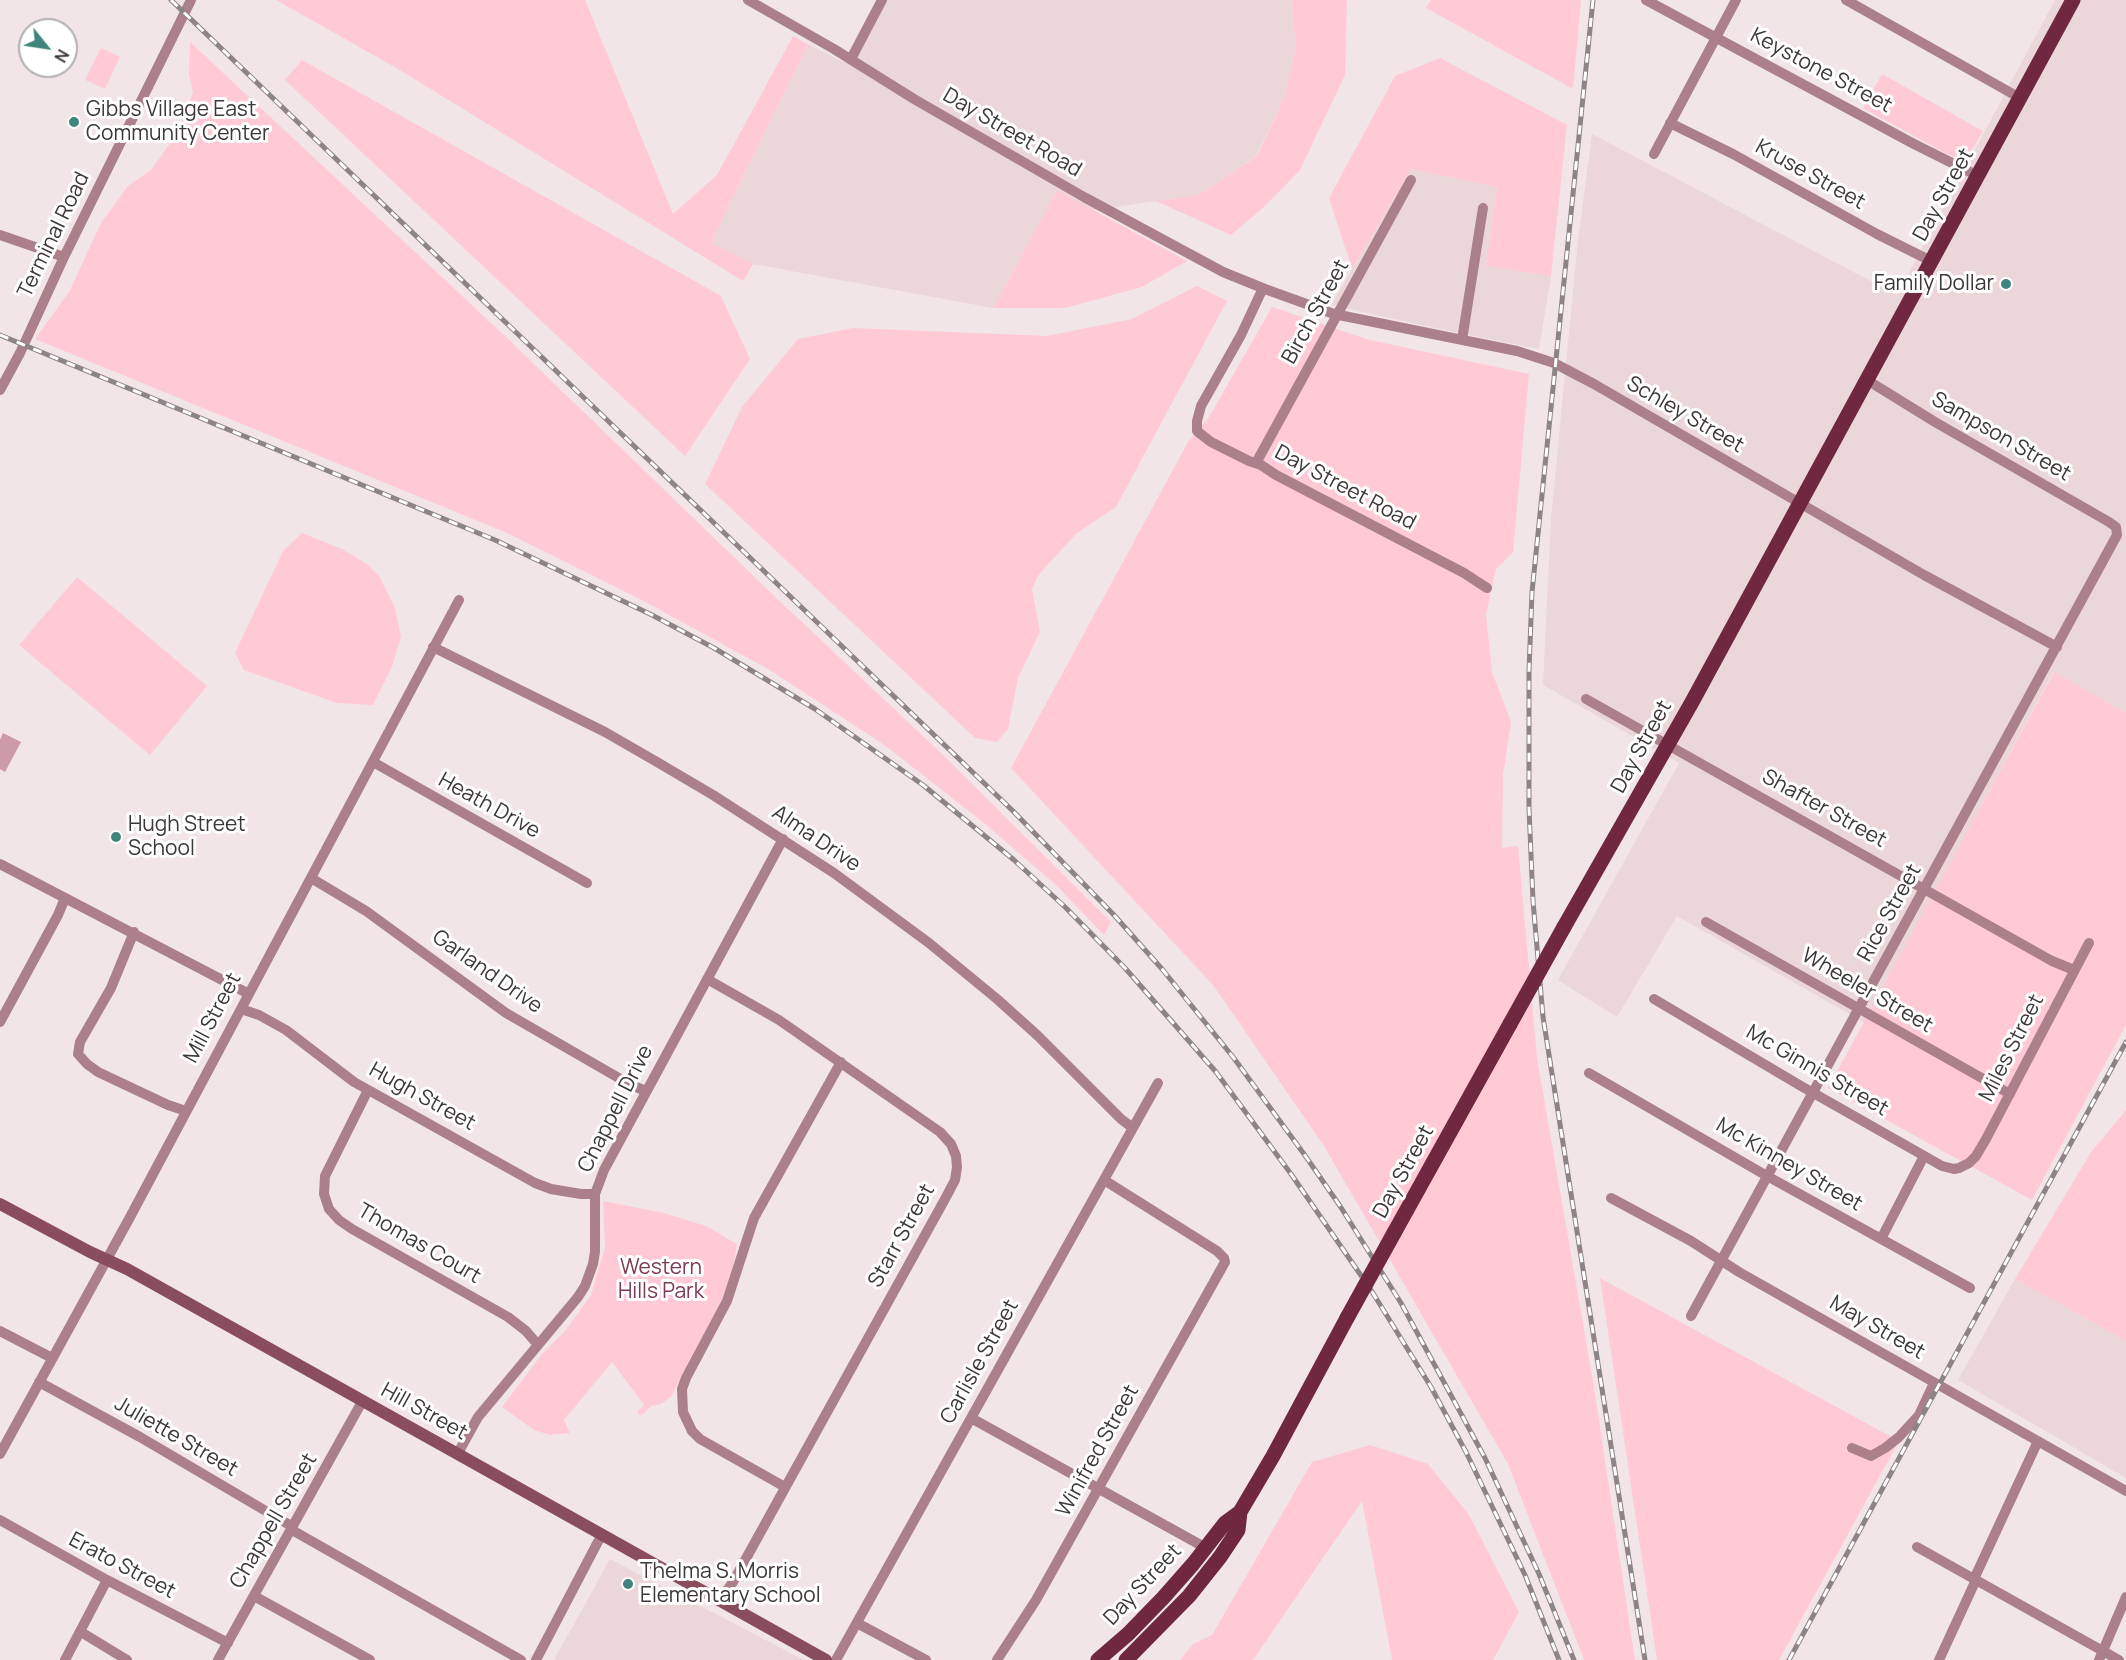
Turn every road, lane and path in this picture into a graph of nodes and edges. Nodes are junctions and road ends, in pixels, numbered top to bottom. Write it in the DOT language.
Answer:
graph roads {
  1 [pos="191,0"];
  2 [pos="748,0"];
  3 [pos="882,0"];
  4 [pos="1646,0"];
  5 [pos="1736,0"];
  6 [pos="1846,0"];
  7 [pos="2073,0"];
  8 [pos="1716,38"];
  9 [pos="851,59"];
  10 [pos="2020,98"];
  11 [pos="1670,123"];
  12 [pos="1654,154"];
  13 [pos="1978,176"];
  14 [pos="1412,180"];
  15 [pos="1483,208"];
  16 [pos="0,235"];
  17 [pos="64,257"];
  18 [pos="1931,261"];
  19 [pos="1264,289"];
  20 [pos="1336,314"];
  21 [pos="1462,340"];
  22 [pos="1867,380"];
  23 [pos="0,390"];
  24 [pos="1256,463"];
  25 [pos="1799,504"];
  26 [pos="2116,527"];
  27 [pos="1487,588"];
  28 [pos="459,600"];
  29 [pos="433,646"];
  30 [pos="2057,647"];
  31 [pos="1586,699"];
  32 [pos="1668,745"];
  33 [pos="373,762"];
  34 [pos="783,839"];
  35 [pos="0,864"];
  36 [pos="311,878"];
  37 [pos="587,883"];
  38 [pos="1926,889"];
  39 [pos="65,898"];
  40 [pos="1706,922"];
  41 [pos="134,932"];
  42 [pos="2089,942"];
  43 [pos="2074,970"];
  44 [pos="707,979"];
  45 [pos="249,994"];
  46 [pos="1654,999"];
  47 [pos="241,1009"];
  48 [pos="1859,1010"];
  49 [pos="0,1022"];
  50 [pos="841,1062"];
  51 [pos="1589,1073"];
  52 [pos="1158,1083"];
  53 [pos="368,1090"];
  54 [pos="646,1091"];
  55 [pos="1813,1092"];
  56 [pos="2010,1094"];
  57 [pos="186,1111"];
  58 [pos="1133,1128"];
  59 [pos="1924,1156"];
  60 [pos="1963,1166"];
  61 [pos="1767,1176"];
  62 [pos="1104,1180"];
  63 [pos="596,1194"];
  64 [pos="1611,1198"];
  65 [pos="0,1204"];
  66 [pos="1881,1239"];
  67 [pos="106,1259"];
  68 [pos="1721,1260"];
  69 [pos="1970,1288"];
  70 [pos="1691,1316"];
  71 [pos="0,1331"];
  72 [pos="538,1345"];
  73 [pos="52,1358"];
  74 [pos="39,1383"];
  75 [pos="1935,1383"];
  76 [pos="363,1400"];
  77 [pos="971,1419"];
  78 [pos="2038,1441"];
  79 [pos="1852,1448"];
  80 [pos="458,1453"];
  81 [pos="0,1454"];
  82 [pos="785,1487"];
  83 [pos="1100,1488"];
  84 [pos="2126,1491"];
  85 [pos="1240,1512"];
  86 [pos="0,1520"];
  87 [pos="293,1528"];
  88 [pos="602,1534"];
  89 [pos="1917,1547"];
  90 [pos="1206,1548"];
  91 [pos="1974,1579"];
  92 [pos="107,1580"];
  93 [pos="254,1596"];
  94 [pos="2126,1597"];
  95 [pos="720,1600"];
  96 [pos="857,1623"];
  97 [pos="81,1632"];
  98 [pos="228,1643"];
  99 [pos="2101,1656"];
  100 [pos="124,1658"];
  101 [pos="65,1660"];
  102 [pos="218,1660"];
  103 [pos="370,1660"];
  104 [pos="521,1660"];
  105 [pos="536,1660"];
  106 [pos="826,1660"];
  107 [pos="836,1660"];
  108 [pos="926,1660"];
  109 [pos="997,1660"];
  110 [pos="1098,1660"];
  111 [pos="1126,1660"];
  112 [pos="1939,1660"];
  113 [pos="2119,1660"];
  1 -- 17 [label="street, Terminal Road"];
  2 -- 9 [label="street, Day Street Road"];
  3 -- 9 [label="street"];
  4 -- 8 [label="street, Keystone Street"];
  5 -- 8 [label="street"];
  6 -- 10 [label="street"];
  7 -- 10 [label="main road, Day Street"];
  8 -- 11 [label="street"];
  8 -- 13 [label="street, Keystone Street"];
  9 -- 19 [label="street, Day Street Road"];
  10 -- 13 [label="main road, Day Street"];
  11 -- 12 [label="street"];
  11 -- 18 [label="street, Kruse Street"];
  13 -- 18 [label="main road, Day Street"];
  14 -- 20 [label="street, Birch Street"];
  15 -- 21 [label="street"];
  16 -- 17 [label="street"];
  17 -- 23 [label="street, Terminal Road"];
  18 -- 22 [label="main road, Day Street"];
  19 -- 20 [label="street, Schley Street"];
  19 -- 24 [label="street, Day Street Road"];
  20 -- 21 [label="street, Schley Street"];
  20 -- 24 [label="street, Birch Street"];
  21 -- 25 [label="street, Schley Street"];
  22 -- 25 [label="main road, Day Street"];
  22 -- 26 [label="street, Sampson Street"];
  24 -- 27 [label="street, Day Street Road"];
  25 -- 30 [label="street, Schley Street"];
  25 -- 32 [label="main road, Day Street"];
  26 -- 30 [label="street, Rice Street"];
  28 -- 29 [label="street, Mill Street"];
  29 -- 33 [label="street, Mill Street"];
  29 -- 34 [label="street, Alma Drive"];
  30 -- 38 [label="street, Rice Street"];
  31 -- 32 [label="street, Shafter Street"];
  32 -- 38 [label="street, Shafter Street"];
  32 -- 85 [label="main road, Day Street, bridge"];
  33 -- 36 [label="street, Mill Street"];
  33 -- 37 [label="street, Heath Drive"];
  34 -- 44 [label="street, Chappell Drive"];
  34 -- 58 [label="street, Alma Drive"];
  35 -- 39 [label="street"];
  36 -- 45 [label="street, Mill Street"];
  36 -- 54 [label="street, Garland Drive"];
  38 -- 43 [label="street, Shafter Street"];
  38 -- 48 [label="street, Rice Street"];
  39 -- 41 [label="street"];
  39 -- 49 [label="street"];
  40 -- 48 [label="street, Wheeler Street"];
  41 -- 45 [label="street"];
  41 -- 57 [label="street"];
  42 -- 43 [label="street, Miles Street"];
  43 -- 56 [label="street, Miles Street"];
  44 -- 50 [label="street, Starr Street"];
  44 -- 54 [label="street, Chappell Drive"];
  45 -- 47 [label="street, Mill Street"];
  46 -- 55 [label="street, Mc Ginnis Street"];
  47 -- 53 [label="street, Hugh Street"];
  47 -- 57 [label="street, Mill Street"];
  48 -- 55 [label="street, Rice Street"];
  48 -- 56 [label="street, Wheeler Street"];
  50 -- 82 [label="street"];
  50 -- 82 [label="street, Starr Street"];
  51 -- 61 [label="street, Mc Kinney Street"];
  52 -- 58 [label="street, Carlisle Street"];
  53 -- 63 [label="street, Hugh Street"];
  53 -- 72 [label="street, Thomas Court"];
  54 -- 63 [label="street, Chappell Drive"];
  55 -- 59 [label="street, Mc Ginnis Street"];
  55 -- 61 [label="street, Rice Street"];
  56 -- 60 [label="street, Miles Street"];
  57 -- 67 [label="street, Mill Street"];
  58 -- 62 [label="street, Carlisle Street"];
  59 -- 60 [label="street, Mc Ginnis Street"];
  59 -- 66 [label="street"];
  61 -- 66 [label="street, Mc Kinney Street"];
  61 -- 68 [label="street, Rice Street"];
  62 -- 77 [label="street, Carlisle Street"];
  62 -- 83 [label="street, Winifred Street"];
  63 -- 72 [label="street, Chappell Drive"];
  64 -- 68 [label="street, May Street"];
  65 -- 67 [label="street, Hill Street"];
  66 -- 69 [label="street, Mc Kinney Street"];
  67 -- 73 [label="street, Mill Street"];
  67 -- 76 [label="street, Hill Street"];
  68 -- 70 [label="street, Rice Street"];
  68 -- 75 [label="street, May Street"];
  71 -- 73 [label="street"];
  72 -- 80 [label="street, Chappell Drive"];
  73 -- 74 [label="street, Mill Street"];
  74 -- 81 [label="street, Mill Street"];
  74 -- 87 [label="street, Juliette Street"];
  75 -- 78 [label="street, May Street"];
  75 -- 79 [label="street"];
  76 -- 80 [label="street, Hill Street"];
  76 -- 87 [label="street, Chappell Street"];
  77 -- 83 [label="street"];
  77 -- 96 [label="street, Carlisle Street"];
  78 -- 84 [label="street, May Street"];
  78 -- 91 [label="street"];
  80 -- 88 [label="street, Hill Street"];
  82 -- 95 [label="street, Starr Street"];
  83 -- 90 [label="street"];
  83 -- 109 [label="street, Winifred Street"];
  85 -- 90 [label="main road, Day Street"];
  85 -- 111 [label="main road, Day Street"];
  86 -- 92 [label="street, Erato Street"];
  87 -- 93 [label="street, Chappell Street"];
  87 -- 104 [label="street, Juliette Street"];
  88 -- 95 [label="street, Hill Street"];
  88 -- 105 [label="street"];
  89 -- 91 [label="street"];
  90 -- 110 [label="main road, Day Street"];
  91 -- 99 [label="street"];
  91 -- 112 [label="street"];
  92 -- 97 [label="street"];
  92 -- 98 [label="street, Erato Street"];
  93 -- 98 [label="street, Chappell Street"];
  93 -- 103 [label="street"];
  94 -- 99 [label="street"];
  95 -- 106 [label="street, Hill Street"];
  96 -- 107 [label="street, Carlisle Street"];
  96 -- 108 [label="street"];
  97 -- 100 [label="street"];
  97 -- 101 [label="street"];
  98 -- 102 [label="street, Chappell Street"];
  99 -- 113 [label="street"];
}
